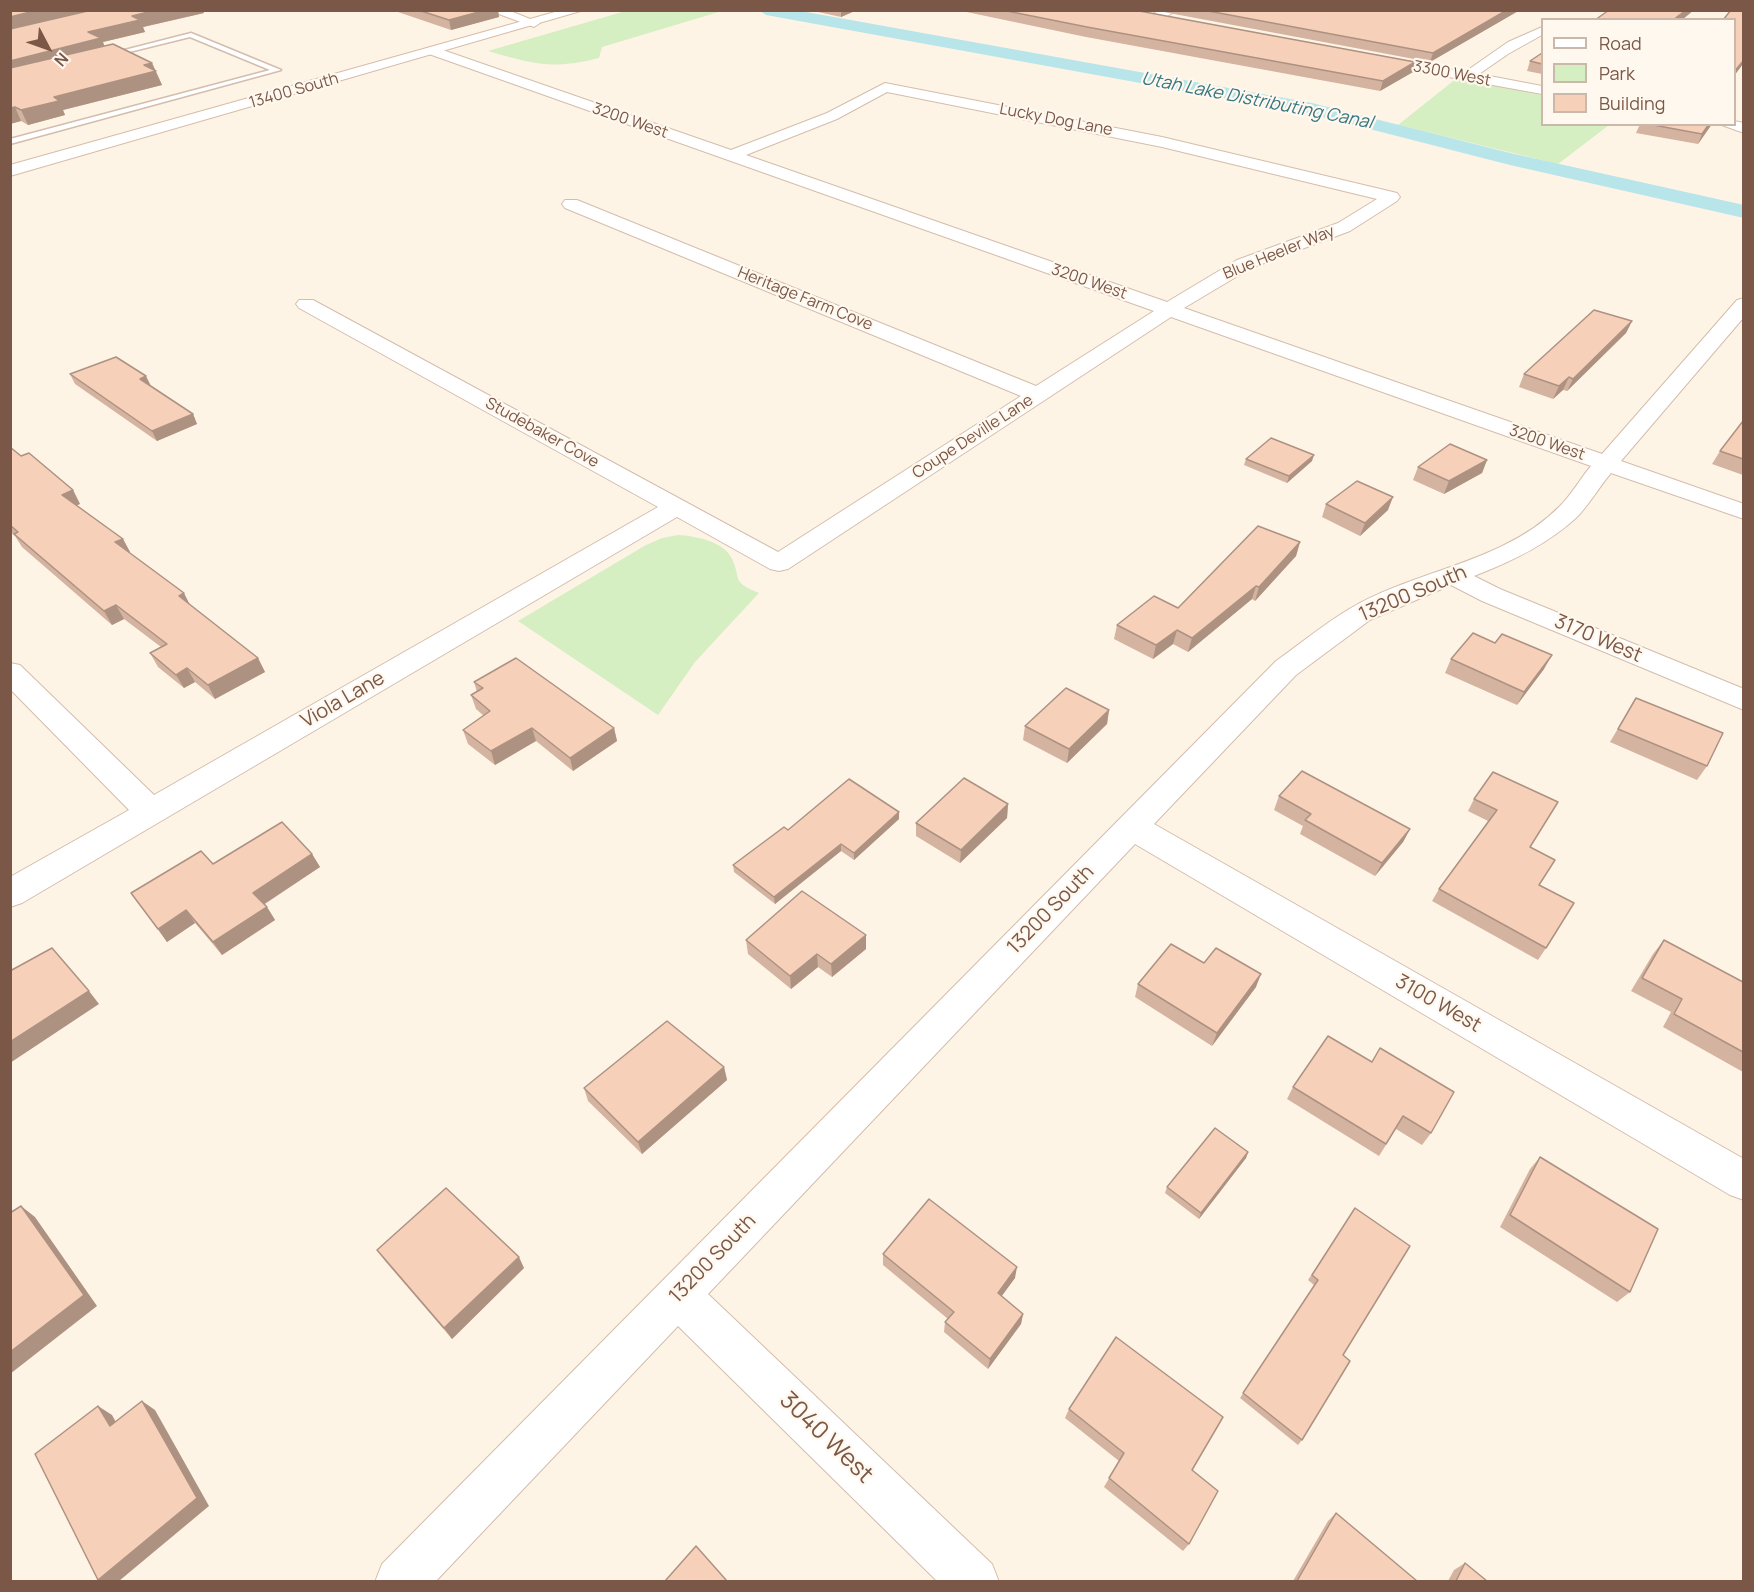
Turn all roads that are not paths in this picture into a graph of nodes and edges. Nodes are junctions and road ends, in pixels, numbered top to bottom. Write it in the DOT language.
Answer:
graph roads {
  1 [pos="494,10"];
  2 [pos="578,10"];
  3 [pos="1170,10"];
  4 [pos="1179,22"];
  5 [pos="534,23"];
  6 [pos="1541,31"];
  7 [pos="434,51"];
  8 [pos="1352,55"];
  9 [pos="101,57"];
  10 [pos="1468,76"];
  11 [pos="1541,90"];
  12 [pos="10,142"];
  13 [pos="730,156"];
  14 [pos="10,171"];
  15 [pos="1391,197"];
  16 [pos="571,204"];
  17 [pos="306,304"];
  18 [pos="1743,304"];
  19 [pos="1168,310"];
  20 [pos="1038,395"];
  21 [pos="1607,464"];
  22 [pos="676,507"];
  23 [pos="1743,512"];
  24 [pos="778,563"];
  25 [pos="1454,576"];
  26 [pos="10,672"];
  27 [pos="1743,700"];
  28 [pos="151,812"];
  29 [pos="1132,827"];
  30 [pos="10,894"];
  31 [pos="1743,1181"];
  32 [pos="678,1295"];
  33 [pos="400,1581"];
  34 [pos="974,1581"];
  1 -- 5 [label="street"];
  2 -- 5 [label="main road, 13400 South"];
  3 -- 4 [label="street"];
  5 -- 7 [label="main road, 13400 South"];
  6 -- 10 [label="street"];
  7 -- 13 [label="street, 3200 West"];
  7 -- 14 [label="main road, 13400 South"];
  8 -- 10 [label="street, 3300 West"];
  9 -- 12 [label="lane"];
  10 -- 11 [label="street, 3300 West"];
  13 -- 15 [label="street, Lucky Dog Lane"];
  13 -- 19 [label="street, 3200 West"];
  15 -- 19 [label="street, Blue Heeler Way"];
  16 -- 20 [label="street, Heritage Farm Cove"];
  17 -- 22 [label="street, Studebaker Cove"];
  18 -- 21 [label="street, 13200 South"];
  19 -- 20 [label="street, Coupe Deville Lane"];
  19 -- 21 [label="street, 3200 West"];
  20 -- 24 [label="street, Coupe Deville Lane"];
  21 -- 23 [label="street, 3200 West"];
  21 -- 25 [label="street, 13200 South"];
  22 -- 24 [label="street, Studebaker Cove"];
  22 -- 28 [label="street, Viola Lane"];
  25 -- 27 [label="street, 3170 West"];
  25 -- 29 [label="street, 13200 South"];
  26 -- 28 [label="street"];
  28 -- 30 [label="street, Viola Lane"];
  29 -- 31 [label="street, 3100 West"];
  29 -- 32 [label="street, 13200 South"];
  32 -- 33 [label="street, 13200 South"];
  32 -- 34 [label="street, 3040 West"];
}
